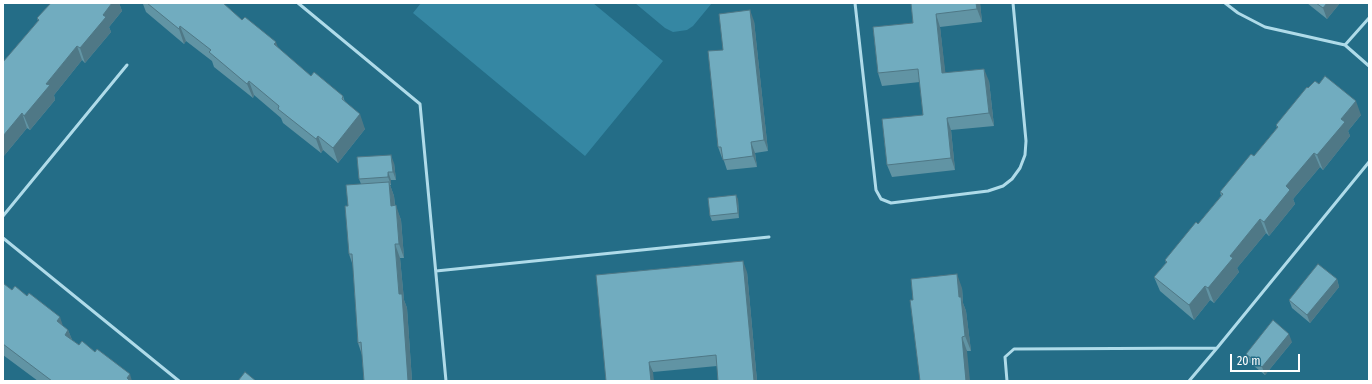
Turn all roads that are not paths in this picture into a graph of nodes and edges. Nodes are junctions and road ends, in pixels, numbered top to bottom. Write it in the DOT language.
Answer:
graph roads {
  1 [pos="298,3"];
  2 [pos="855,3"];
  3 [pos="1013,3"];
  4 [pos="1225,3"];
  5 [pos="1369,18"];
  6 [pos="1345,45"];
  7 [pos="126,65"];
  8 [pos="1369,66"];
  9 [pos="1369,162"];
  10 [pos="3,216"];
  11 [pos="769,237"];
  12 [pos="3,238"];
  13 [pos="436,271"];
  14 [pos="1217,348"];
  15 [pos="178,381"];
  16 [pos="446,381"];
  17 [pos="1007,381"];
  18 [pos="1189,381"];
  1 -- 13 [label="lane"];
  2 -- 3 [label="lane"];
  4 -- 6 [label="lane"];
  5 -- 6 [label="lane"];
  6 -- 8 [label="lane"];
  7 -- 10 [label="lane"];
  9 -- 14 [label="lane"];
  11 -- 13 [label="lane"];
  12 -- 15 [label="lane"];
  13 -- 16 [label="lane"];
  14 -- 17 [label="lane"];
  14 -- 18 [label="lane"];
}
